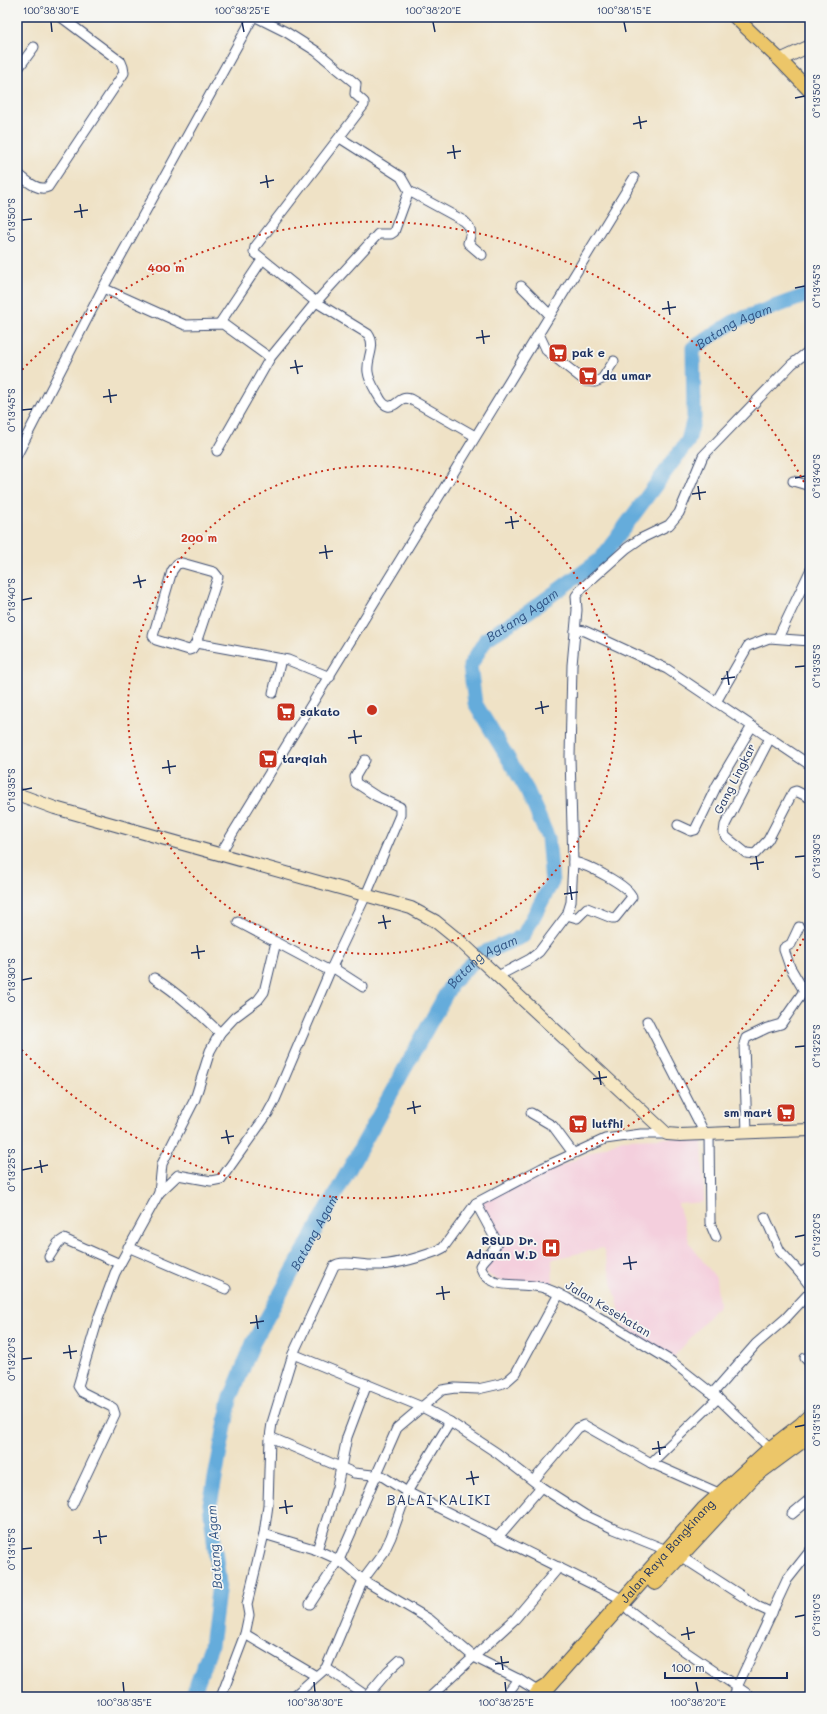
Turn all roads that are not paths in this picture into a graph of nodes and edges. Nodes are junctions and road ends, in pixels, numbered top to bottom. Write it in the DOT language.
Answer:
graph roads {
  1 [pos="61,17"];
  2 [pos="254,17"];
  3 [pos="734,17"];
  4 [pos="810,46"];
  5 [pos="34,47"];
  6 [pos="780,60"];
  7 [pos="17,70"];
  8 [pos="810,92"];
  9 [pos="340,138"];
  10 [pos="17,173"];
  11 [pos="634,178"];
  12 [pos="409,191"];
  13 [pos="482,255"];
  14 [pos="262,260"];
  15 [pos="521,286"];
  16 [pos="103,288"];
  17 [pos="316,302"];
  18 [pos="550,315"];
  19 [pos="220,323"];
  20 [pos="540,334"];
  21 [pos="810,350"];
  22 [pos="270,358"];
  23 [pos="614,361"];
  24 [pos="475,436"];
  25 [pos="217,451"];
  26 [pos="17,456"];
  27 [pos="793,481"];
  28 [pos="810,486"];
  29 [pos="810,571"];
  30 [pos="579,631"];
  31 [pos="778,638"];
  32 [pos="810,641"];
  33 [pos="196,643"];
  34 [pos="281,659"];
  35 [pos="330,677"];
  36 [pos="273,693"];
  37 [pos="716,702"];
  38 [pos="752,726"];
  39 [pos="770,738"];
  40 [pos="364,760"];
  41 [pos="810,766"];
  42 [pos="17,794"];
  43 [pos="810,798"];
  44 [pos="678,826"];
  45 [pos="220,854"];
  46 [pos="577,863"];
  47 [pos="366,895"];
  48 [pos="570,916"];
  49 [pos="238,922"];
  50 [pos="799,927"];
  51 [pos="276,942"];
  52 [pos="331,969"];
  53 [pos="496,974"];
  54 [pos="154,978"];
  55 [pos="363,987"];
  56 [pos="807,989"];
  57 [pos="647,1021"];
  58 [pos="220,1033"];
  59 [pos="531,1113"];
  60 [pos="810,1130"];
  61 [pos="747,1133"];
  62 [pos="667,1134"];
  63 [pos="707,1134"];
  64 [pos="573,1153"];
  65 [pos="159,1193"];
  66 [pos="476,1203"];
  67 [pos="765,1216"];
  68 [pos="716,1236"];
  69 [pos="128,1247"];
  70 [pos="49,1257"];
  71 [pos="120,1264"];
  72 [pos="810,1267"];
  73 [pos="800,1273"];
  74 [pos="810,1286"];
  75 [pos="226,1289"];
  76 [pos="810,1292"];
  77 [pos="559,1294"];
  78 [pos="293,1354"];
  79 [pos="366,1384"];
  80 [pos="715,1396"];
  81 [pos="422,1408"];
  82 [pos="810,1417"];
  83 [pos="450,1422"];
  84 [pos="810,1434"];
  85 [pos="272,1438"];
  86 [pos="771,1449"];
  87 [pos="651,1463"];
  88 [pos="341,1468"];
  89 [pos="376,1474"];
  90 [pos="534,1480"];
  91 [pos="541,1487"];
  92 [pos="407,1492"];
  93 [pos="721,1494"];
  94 [pos="810,1499"];
  95 [pos="72,1505"];
  96 [pos="708,1514"];
  97 [pos="792,1514"];
  98 [pos="267,1535"];
  99 [pos="497,1538"];
  100 [pos="317,1550"];
  101 [pos="810,1551"];
  102 [pos="674,1553"];
  103 [pos="339,1560"];
  104 [pos="559,1567"];
  105 [pos="363,1580"];
  106 [pos="310,1604"];
  107 [pos="627,1605"];
  108 [pos="772,1613"];
  109 [pos="245,1631"];
  110 [pos="474,1657"];
  111 [pos="400,1660"];
  112 [pos="326,1668"];
  113 [pos="316,1676"];
  114 [pos="518,1679"];
  115 [pos="737,1687"];
  116 [pos="548,1692"];
  117 [pos="221,1697"];
  118 [pos="293,1697"];
  119 [pos="368,1697"];
  120 [pos="430,1697"];
  121 [pos="504,1697"];
  122 [pos="734,1697"];
  123 [pos="752,1697"];
  1 -- 10 [label="street"];
  2 -- 9 [label="street"];
  2 -- 16 [label="street"];
  3 -- 6 [label="main road"];
  4 -- 6 [label="street"];
  5 -- 7 [label="street"];
  6 -- 8 [label="main road"];
  9 -- 12 [label="street"];
  9 -- 14 [label="street"];
  11 -- 18 [label="street"];
  12 -- 13 [label="street"];
  12 -- 17 [label="street"];
  14 -- 17 [label="street"];
  14 -- 19 [label="street"];
  15 -- 18 [label="street"];
  16 -- 19 [label="street"];
  16 -- 26 [label="street"];
  17 -- 22 [label="street"];
  17 -- 24 [label="street"];
  18 -- 20 [label="street"];
  19 -- 22 [label="street"];
  20 -- 23 [label="street"];
  20 -- 24 [label="street"];
  21 -- 30 [label="street"];
  22 -- 25 [label="street"];
  24 -- 35 [label="street"];
  27 -- 28 [label="street"];
  29 -- 31 [label="street"];
  30 -- 37 [label="street"];
  30 -- 46 [label="street"];
  31 -- 32 [label="street"];
  31 -- 37 [label="street"];
  33 -- 33 [label="street"];
  33 -- 34 [label="street"];
  34 -- 35 [label="street"];
  34 -- 36 [label="street"];
  35 -- 45 [label="street"];
  37 -- 38 [label="street"];
  38 -- 39 [label="street"];
  38 -- 44 [label="street"];
  39 -- 41 [label="street"];
  39 -- 43 [label="street, Gang Lingkar"];
  40 -- 47 [label="street"];
  42 -- 45 [label="street"];
  45 -- 47 [label="street"];
  46 -- 48 [label="street"];
  46 -- 48 [label="street"];
  47 -- 52 [label="street"];
  47 -- 53 [label="street"];
  48 -- 53 [label="street"];
  49 -- 51 [label="street"];
  50 -- 56 [label="street"];
  51 -- 52 [label="street"];
  51 -- 58 [label="street"];
  52 -- 55 [label="street"];
  52 -- 65 [label="street"];
  53 -- 62 [label="street"];
  54 -- 58 [label="street"];
  56 -- 61 [label="street"];
  57 -- 63 [label="street"];
  58 -- 65 [label="street"];
  59 -- 64 [label="street"];
  60 -- 61 [label="street"];
  61 -- 63 [label="street"];
  62 -- 63 [label="street"];
  62 -- 64 [label="street"];
  63 -- 68 [label="street"];
  64 -- 66 [label="street"];
  65 -- 69 [label="street"];
  66 -- 77 [label="street, Jalan Kesehatan"];
  66 -- 78 [label="street"];
  67 -- 73 [label="street"];
  69 -- 71 [label="street"];
  69 -- 75 [label="street"];
  70 -- 71 [label="street"];
  71 -- 95 [label="street"];
  72 -- 73 [label="street"];
  73 -- 74 [label="street"];
  76 -- 80 [label="street"];
  77 -- 80 [label="street, Jalan Kesehatan"];
  77 -- 81 [label="street"];
  78 -- 79 [label="street"];
  78 -- 85 [label="street"];
  79 -- 81 [label="street"];
  79 -- 88 [label="street"];
  80 -- 86 [label="street, Jalan Kesehatan"];
  80 -- 87 [label="street"];
  81 -- 83 [label="street"];
  81 -- 89 [label="street"];
  82 -- 86 [label="highway, Jalan Raya Bangkinang"];
  83 -- 90 [label="street"];
  83 -- 92 [label="street"];
  84 -- 96 [label="highway, Jalan Raya Bangkinang"];
  85 -- 88 [label="street"];
  85 -- 98 [label="street"];
  86 -- 93 [label="highway, Jalan Raya Bangkinang"];
  87 -- 90 [label="street"];
  87 -- 93 [label="street"];
  88 -- 89 [label="street"];
  88 -- 100 [label="street"];
  89 -- 92 [label="street"];
  89 -- 103 [label="street"];
  90 -- 91 [label="street"];
  91 -- 99 [label="street"];
  91 -- 102 [label="street"];
  92 -- 99 [label="street"];
  92 -- 105 [label="street"];
  93 -- 96 [label="highway, Jalan Raya Bangkinang"];
  94 -- 97 [label="street"];
  96 -- 102 [label="highway, Jalan Raya Bangkinang"];
  98 -- 100 [label="street"];
  98 -- 109 [label="street"];
  99 -- 104 [label="street"];
  100 -- 103 [label="street"];
  101 -- 108 [label="street"];
  102 -- 107 [label="highway, Jalan Raya Bangkinang"];
  102 -- 108 [label="street"];
  103 -- 105 [label="street"];
  103 -- 106 [label="street"];
  104 -- 107 [label="street"];
  104 -- 110 [label="street"];
  105 -- 110 [label="street"];
  105 -- 112 [label="street"];
  107 -- 115 [label="street"];
  107 -- 116 [label="highway, Jalan Raya Bangkinang"];
  108 -- 115 [label="street"];
  109 -- 113 [label="street"];
  109 -- 117 [label="street"];
  110 -- 114 [label="street"];
  110 -- 120 [label="street"];
  111 -- 119 [label="street"];
  112 -- 113 [label="street"];
  112 -- 119 [label="street"];
  113 -- 118 [label="street"];
  114 -- 116 [label="street"];
  114 -- 121 [label="street"];
  115 -- 122 [label="street"];
  115 -- 123 [label="street"];
}
